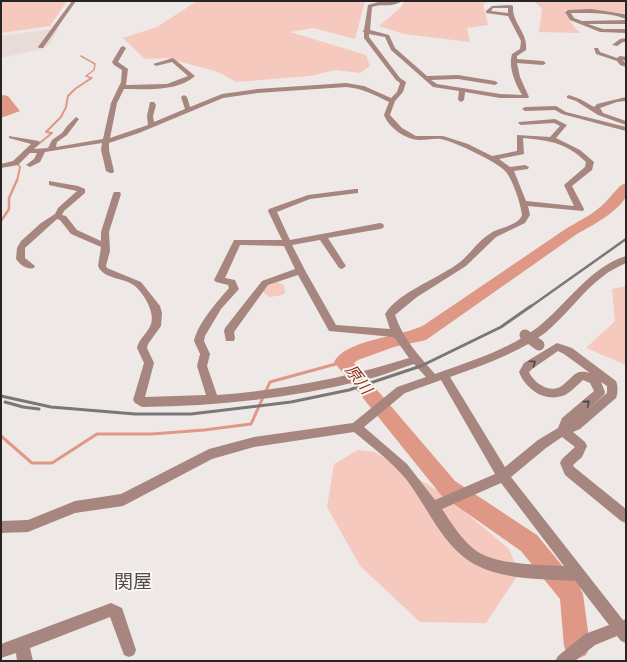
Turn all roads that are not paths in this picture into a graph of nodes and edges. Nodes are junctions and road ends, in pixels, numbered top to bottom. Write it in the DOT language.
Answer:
graph roads {
  1 [pos="74,1"];
  2 [pos="400,1"];
  3 [pos="510,15"];
  4 [pos="626,18"];
  5 [pos="580,22"];
  6 [pos="626,22"];
  7 [pos="365,31"];
  8 [pos="626,31"];
  9 [pos="626,40"];
  10 [pos="615,45"];
  11 [pos="41,47"];
  12 [pos="123,48"];
  13 [pos="596,49"];
  14 [pos="626,59"];
  15 [pos="619,60"];
  16 [pos="514,61"];
  17 [pos="543,63"];
  18 [pos="156,64"];
  19 [pos="626,65"];
  20 [pos="426,78"];
  21 [pos="496,83"];
  22 [pos="121,87"];
  23 [pos="462,90"];
  24 [pos="184,97"];
  25 [pos="526,97"];
  26 [pos="569,98"];
  27 [pos="626,99"];
  28 [pos="461,100"];
  29 [pos="392,101"];
  30 [pos="152,103"];
  31 [pos="525,109"];
  32 [pos="188,110"];
  33 [pos="600,114"];
  34 [pos="76,119"];
  35 [pos="522,123"];
  36 [pos="626,123"];
  37 [pos="151,126"];
  38 [pos="626,129"];
  39 [pos="519,136"];
  40 [pos="11,137"];
  41 [pos="552,139"];
  42 [pos="106,141"];
  43 [pos="51,150"];
  44 [pos="28,151"];
  45 [pos="42,151"];
  46 [pos="495,160"];
  47 [pos="1,166"];
  48 [pos="30,166"];
  49 [pos="525,166"];
  50 [pos="508,170"];
  51 [pos="110,171"];
  52 [pos="52,183"];
  53 [pos="355,191"];
  54 [pos="116,194"];
  55 [pos="523,203"];
  56 [pos="58,216"];
  57 [pos="380,226"];
  58 [pos="324,237"];
  59 [pos="288,243"];
  60 [pos="106,246"];
  61 [pos="626,259"];
  62 [pos="31,266"];
  63 [pos="342,266"];
  64 [pos="300,271"];
  65 [pos="397,333"];
  66 [pos="525,335"];
  67 [pos="230,338"];
  68 [pos="539,345"];
  69 [pos="415,360"];
  70 [pos="438,377"];
  71 [pos="212,400"];
  72 [pos="356,427"];
  73 [pos="562,431"];
  74 [pos="503,476"];
  75 [pos="433,507"];
  76 [pos="626,517"];
  77 [pos="1,527"];
  78 [pos="578,574"];
  79 [pos="624,630"];
  80 [pos="22,644"];
  81 [pos="129,650"];
  82 [pos="1,651"];
  83 [pos="25,661"];
  84 [pos="563,661"];
  1 -- 11 [label="street"];
  2 -- 7 [label="street"];
  3 -- 3 [label="street"];
  3 -- 16 [label="street"];
  4 -- 5 [label="street"];
  5 -- 6 [label="street"];
  5 -- 8 [label="street"];
  7 -- 20 [label="street"];
  7 -- 29 [label="street"];
  9 -- 10 [label="street"];
  12 -- 22 [label="street"];
  13 -- 15 [label="street"];
  14 -- 15 [label="street"];
  15 -- 19 [label="street"];
  16 -- 17 [label="street"];
  16 -- 25 [label="street"];
  18 -- 22 [label="street"];
  20 -- 21 [label="street"];
  20 -- 23 [label="street"];
  22 -- 42 [label="street"];
  23 -- 25 [label="street"];
  23 -- 28 [label="street"];
  24 -- 32 [label="street"];
  25 -- 31 [label="street"];
  26 -- 33 [label="street"];
  27 -- 33 [label="street"];
  29 -- 32 [label="street"];
  29 -- 46 [label="street"];
  30 -- 37 [label="street"];
  31 -- 35 [label="street"];
  31 -- 38 [label="street"];
  32 -- 37 [label="street"];
  33 -- 36 [label="street"];
  34 -- 43 [label="street"];
  35 -- 39 [label="street"];
  35 -- 41 [label="street"];
  37 -- 42 [label="street"];
  39 -- 41 [label="street"];
  39 -- 46 [label="street"];
  40 -- 44 [label="street"];
  41 -- 55 [label="street"];
  42 -- 43 [label="street"];
  42 -- 51 [label="street"];
  43 -- 45 [label="street"];
  44 -- 45 [label="street"];
  44 -- 47 [label="street"];
  45 -- 48 [label="street"];
  46 -- 50 [label="street"];
  49 -- 50 [label="street"];
  50 -- 55 [label="street"];
  52 -- 56 [label="street"];
  53 -- 59 [label="street"];
  54 -- 60 [label="street"];
  55 -- 65 [label="street"];
  56 -- 60 [label="street"];
  56 -- 62 [label="street"];
  57 -- 58 [label="street"];
  58 -- 59 [label="street"];
  58 -- 63 [label="street"];
  59 -- 64 [label="street"];
  59 -- 71 [label="street"];
  60 -- 71 [label="street"];
  61 -- 70 [label="street"];
  64 -- 65 [label="street"];
  64 -- 67 [label="street"];
  65 -- 69 [label="street"];
  66 -- 68 [label="street, bridge"];
  69 -- 70 [label="street"];
  69 -- 71 [label="street"];
  70 -- 72 [label="street"];
  70 -- 74 [label="street"];
  72 -- 75 [label="street"];
  72 -- 77 [label="street"];
  73 -- 73 [label="street, one-way"];
  73 -- 74 [label="street"];
  73 -- 76 [label="street"];
  74 -- 75 [label="street"];
  74 -- 78 [label="street"];
  75 -- 78 [label="street"];
  78 -- 79 [label="street"];
  79 -- 84 [label="street"];
  80 -- 81 [label="street"];
  80 -- 82 [label="street"];
  80 -- 83 [label="street"];
}
